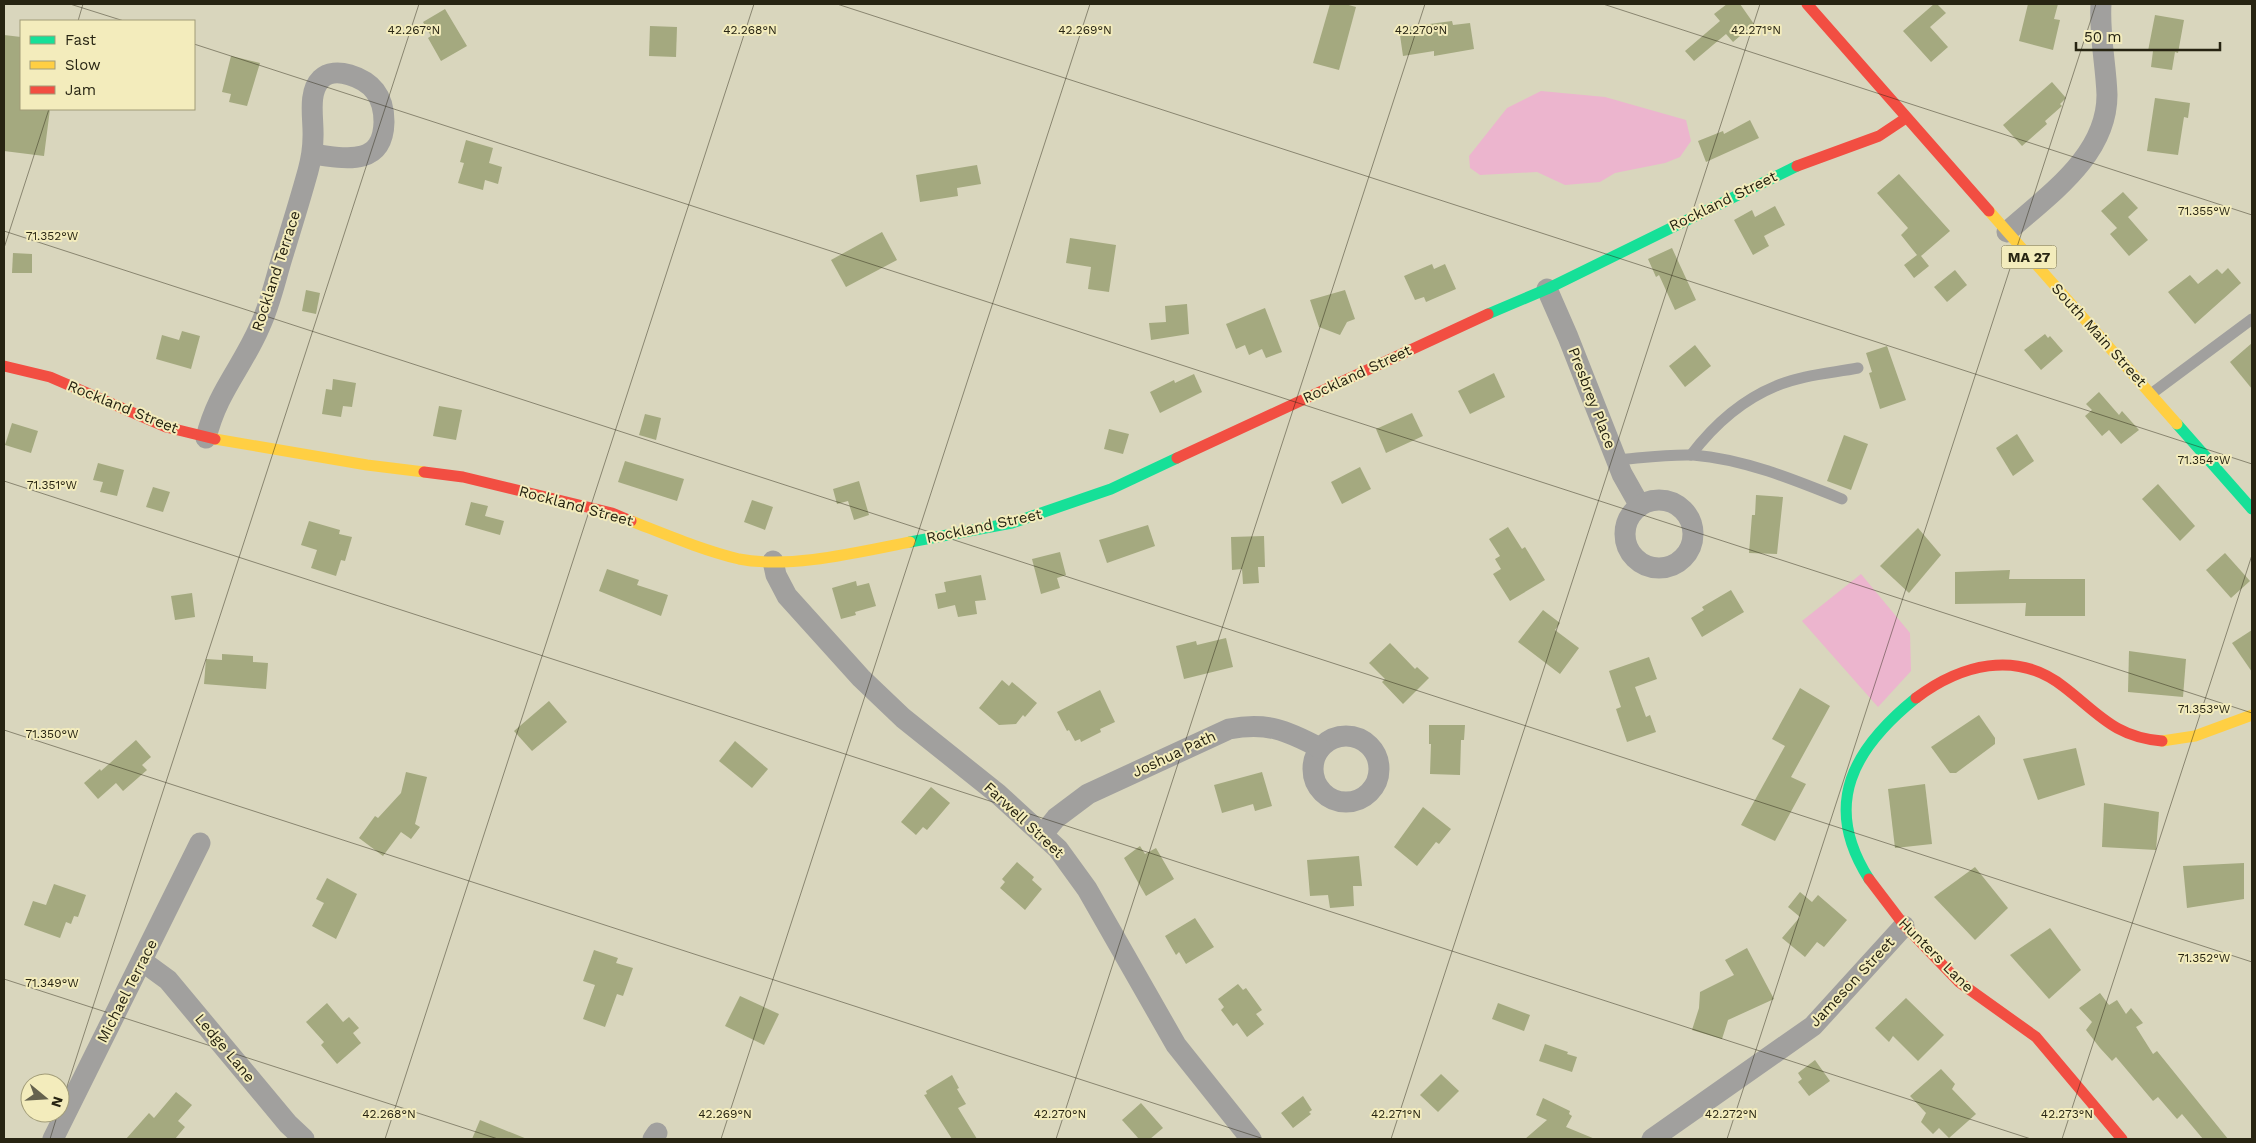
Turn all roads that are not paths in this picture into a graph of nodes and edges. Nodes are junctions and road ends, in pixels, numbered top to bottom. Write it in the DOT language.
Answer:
graph roads {
  1 [pos="1807,4"];
  2 [pos="2101,4"];
  3 [pos="1906,118"];
  4 [pos="312,154"];
  5 [pos="2007,232"];
  6 [pos="1547,289"];
  7 [pos="2252,319"];
  8 [pos="4,366"];
  9 [pos="1858,368"];
  10 [pos="2151,394"];
  11 [pos="206,438"];
  12 [pos="1691,455"];
  13 [pos="1616,460"];
  14 [pos="1842,499"];
  15 [pos="1640,506"];
  16 [pos="2252,509"];
  17 [pos="773,562"];
  18 [pos="2252,715"];
  19 [pos="1320,748"];
  20 [pos="1043,834"];
  21 [pos="200,843"];
  22 [pos="1904,926"];
  23 [pos="142,961"];
  24 [pos="53,1139"];
  25 [pos="304,1139"];
  26 [pos="1251,1139"];
  27 [pos="1652,1139"];
  28 [pos="2122,1139"];
  1 -- 3 [label="street, South Main Street / MA 27"];
  2 -- 5 [label="street"];
  3 -- 5 [label="street, South Main Street / MA 27"];
  3 -- 6 [label="street, Rockland Street"];
  4 -- 11 [label="street, Rockland Terrace"];
  5 -- 10 [label="street, South Main Street / MA 27"];
  6 -- 13 [label="street, Presbrey Place"];
  6 -- 17 [label="street, Rockland Street"];
  7 -- 10 [label="lane"];
  8 -- 11 [label="street, Rockland Street"];
  9 -- 12 [label="lane"];
  10 -- 16 [label="street, South Main Street / MA 27"];
  11 -- 17 [label="street, Rockland Street"];
  12 -- 13 [label="lane"];
  12 -- 14 [label="lane"];
  13 -- 15 [label="street, Presbrey Place"];
  17 -- 20 [label="street, Farwell Street"];
  18 -- 22 [label="street, Hunters Lane"];
  19 -- 20 [label="street, Joshua Path"];
  20 -- 26 [label="street, Farwell Street"];
  21 -- 23 [label="street, Michael Terrace"];
  22 -- 27 [label="street, Jameson Street"];
  22 -- 28 [label="street, Hunters Lane"];
  23 -- 24 [label="street, Michael Terrace"];
  23 -- 25 [label="street, Ledge Lane"];
}
